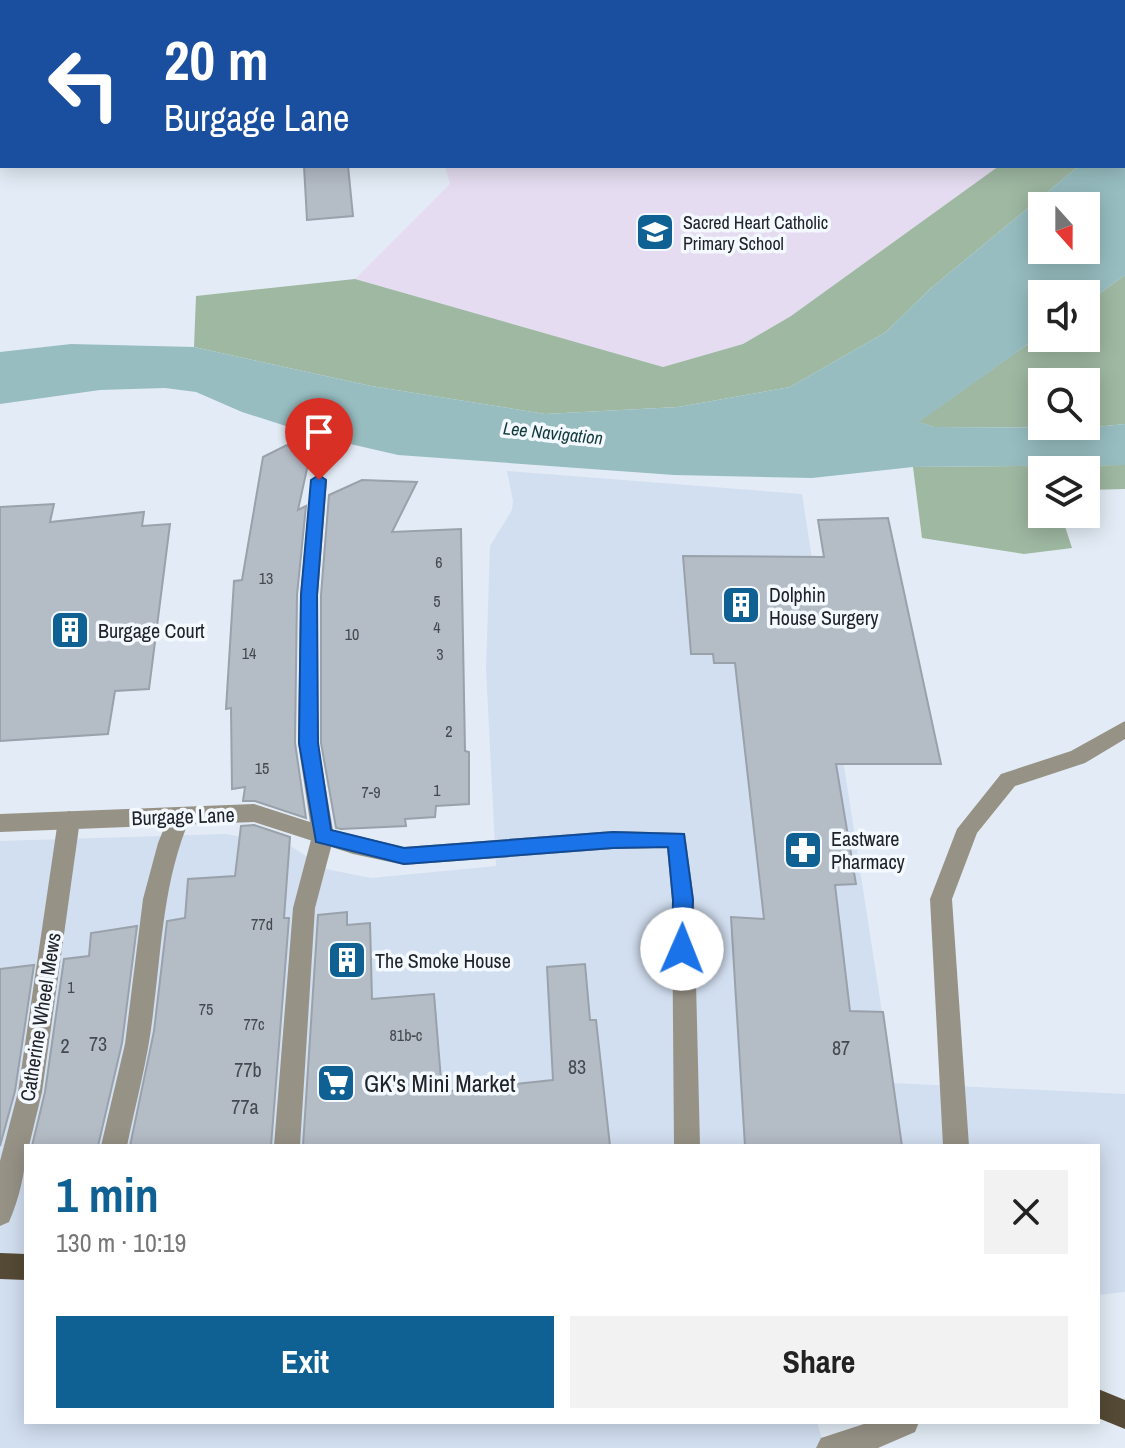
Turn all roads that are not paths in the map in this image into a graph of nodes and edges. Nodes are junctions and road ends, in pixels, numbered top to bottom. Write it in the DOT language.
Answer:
graph roads {
  1 [pos="319,480"];
  2 [pos="1125,729"];
  3 [pos="180,816"];
  4 [pos="69,820"];
  5 [pos="0,823"];
  6 [pos="323,836"];
  7 [pos="114,1144"];
  8 [pos="287,1144"];
  9 [pos="687,1144"];
  10 [pos="956,1144"];
  11 [pos="0,1213"];
  12 [pos="0,1266"];
  13 [pos="24,1267"];
  14 [pos="1100,1404"];
  15 [pos="1125,1415"];
  16 [pos="900,1424"];
  17 [pos="831,1448"];
  1 -- 6 [label="street"];
  2 -- 10 [label="street"];
  3 -- 4 [label="street, Burgage Lane"];
  3 -- 6 [label="street, Burgage Lane"];
  3 -- 7 [label="street"];
  4 -- 5 [label="street, Burgage Lane"];
  4 -- 11 [label="street, Catherine Wheel Mews"];
  6 -- 8 [label="street"];
  6 -- 9 [label="street, Burgage Lane"];
  12 -- 13 [label="main road"];
  14 -- 15 [label="main road"];
  16 -- 17 [label="street"];
}
